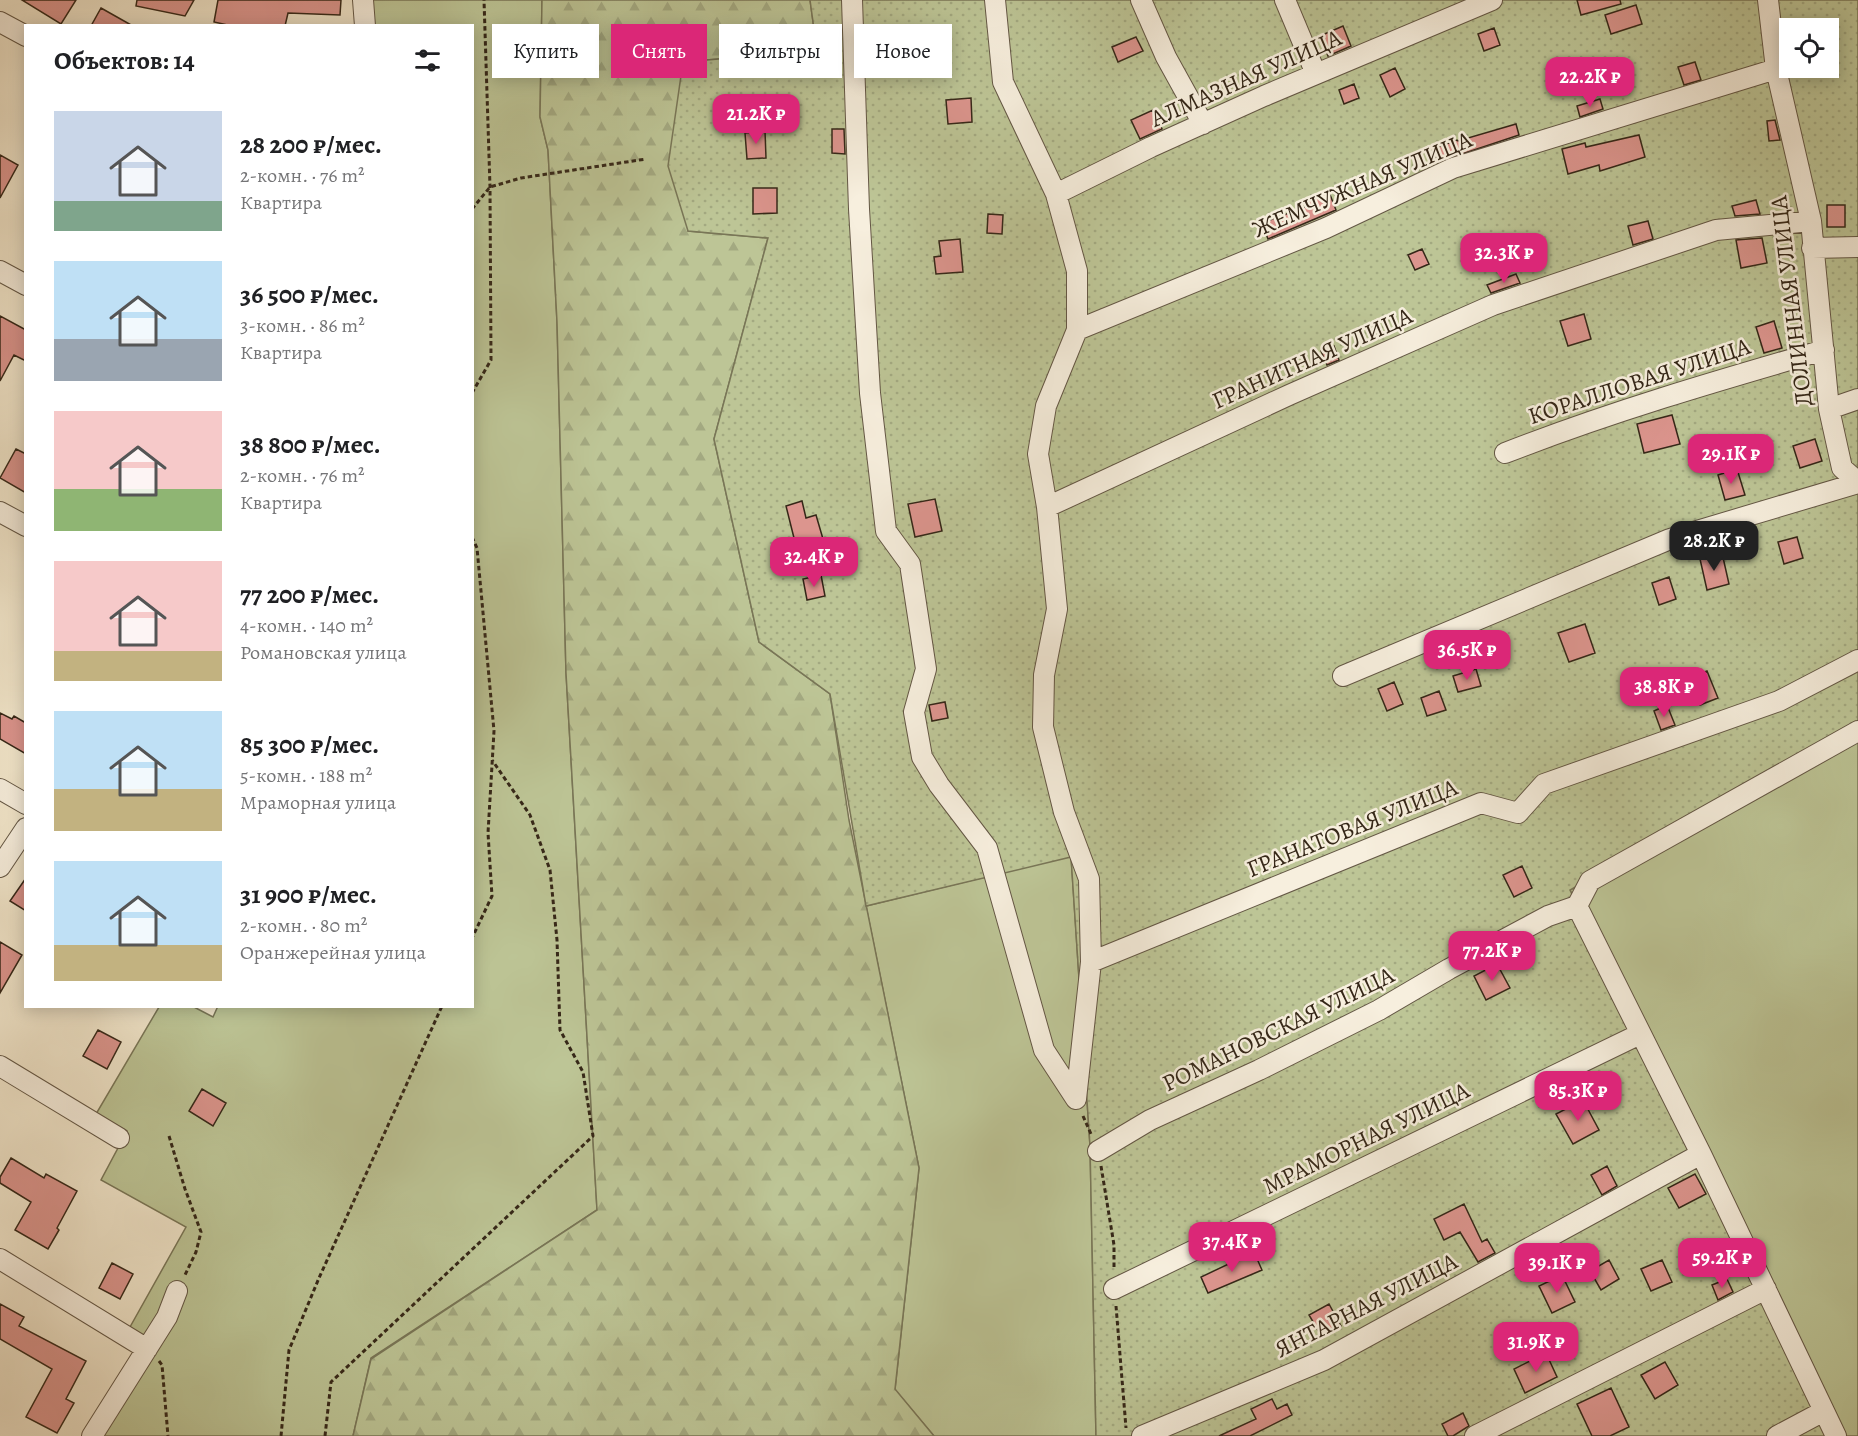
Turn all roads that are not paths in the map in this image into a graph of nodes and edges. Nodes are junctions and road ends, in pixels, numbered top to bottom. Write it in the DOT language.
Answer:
graph roads {
  1 [pos="363,0"];
  2 [pos="852,0"];
  3 [pos="995,0"];
  4 [pos="1141,0"];
  5 [pos="1285,0"];
  6 [pos="1492,0"];
  7 [pos="1768,0"];
  8 [pos="0,22"];
  9 [pos="365,24"];
  10 [pos="24,35"];
  11 [pos="1776,69"];
  12 [pos="1316,74"];
  13 [pos="1203,124"];
  14 [pos="1056,194"];
  15 [pos="1811,221"];
  16 [pos="1858,247"];
  17 [pos="1812,248"];
  18 [pos="0,271"];
  19 [pos="24,284"];
  20 [pos="1077,330"];
  21 [pos="1824,350"];
  22 [pos="1858,399"];
  23 [pos="1829,410"];
  24 [pos="1505,453"];
  25 [pos="1858,482"];
  26 [pos="1047,507"];
  27 [pos="0,512"];
  28 [pos="24,525"];
  29 [pos="1858,660"];
  30 [pos="1343,676"];
  31 [pos="1858,731"];
  32 [pos="0,789"];
  33 [pos="24,803"];
  34 [pos="24,831"];
  35 [pos="0,867"];
  36 [pos="1577,906"];
  37 [pos="1091,962"];
  38 [pos="1640,1034"];
  39 [pos="0,1066"];
  40 [pos="119,1138"];
  41 [pos="1098,1151"];
  42 [pos="1701,1154"];
  43 [pos="0,1259"];
  44 [pos="1114,1289"];
  45 [pos="1766,1289"];
  46 [pos="177,1291"];
  47 [pos="147,1349"];
  48 [pos="1824,1411"];
  49 [pos="92,1436"];
  50 [pos="1142,1436"];
  51 [pos="1475,1436"];
  52 [pos="1777,1436"];
  53 [pos="1836,1436"];
  1 -- 9 [label="street"];
  2 -- 37 [label="street"];
  3 -- 14 [label="street"];
  4 -- 13 [label="street"];
  5 -- 12 [label="street"];
  6 -- 12 [label="street, АЛМАЗНАЯ УЛИЦА"];
  7 -- 11 [label="street, ДОЛИННАЯ УЛИЦА"];
  8 -- 10 [label="street"];
  11 -- 15 [label="street, ДОЛИННАЯ УЛИЦА"];
  11 -- 20 [label="street, ЖЕМЧУЖНАЯ УЛИЦА"];
  12 -- 13 [label="street, АЛМАЗНАЯ УЛИЦА"];
  13 -- 14 [label="street, АЛМАЗНАЯ УЛИЦА"];
  14 -- 20 [label="street"];
  15 -- 17 [label="street, ДОЛИННАЯ УЛИЦА"];
  15 -- 26 [label="street, ГРАНИТНАЯ УЛИЦА"];
  16 -- 17 [label="street"];
  17 -- 21 [label="street, ДОЛИННАЯ УЛИЦА"];
  18 -- 19 [label="street"];
  20 -- 26 [label="street"];
  21 -- 23 [label="street, ДОЛИННАЯ УЛИЦА"];
  21 -- 24 [label="street, КОРАЛЛОВАЯ УЛИЦА"];
  22 -- 23 [label="street"];
  23 -- 25 [label="street, ДОЛИННАЯ УЛИЦА"];
  25 -- 30 [label="street"];
  26 -- 37 [label="street"];
  27 -- 28 [label="street"];
  29 -- 37 [label="street, ГРАНАТОВАЯ УЛИЦА"];
  31 -- 36 [label="street"];
  32 -- 33 [label="street"];
  34 -- 35 [label="street"];
  36 -- 38 [label="street"];
  36 -- 41 [label="street, РОМАНОВСКАЯ УЛИЦА"];
  38 -- 42 [label="street"];
  38 -- 44 [label="street, МРАМОРНАЯ УЛИЦА"];
  39 -- 40 [label="street"];
  42 -- 45 [label="street"];
  42 -- 50 [label="street, ЯНТАРНАЯ УЛИЦА"];
  43 -- 47 [label="street"];
  45 -- 48 [label="street"];
  45 -- 51 [label="street"];
  46 -- 47 [label="street"];
  47 -- 49 [label="street"];
  48 -- 52 [label="street"];
  48 -- 53 [label="street"];
}
